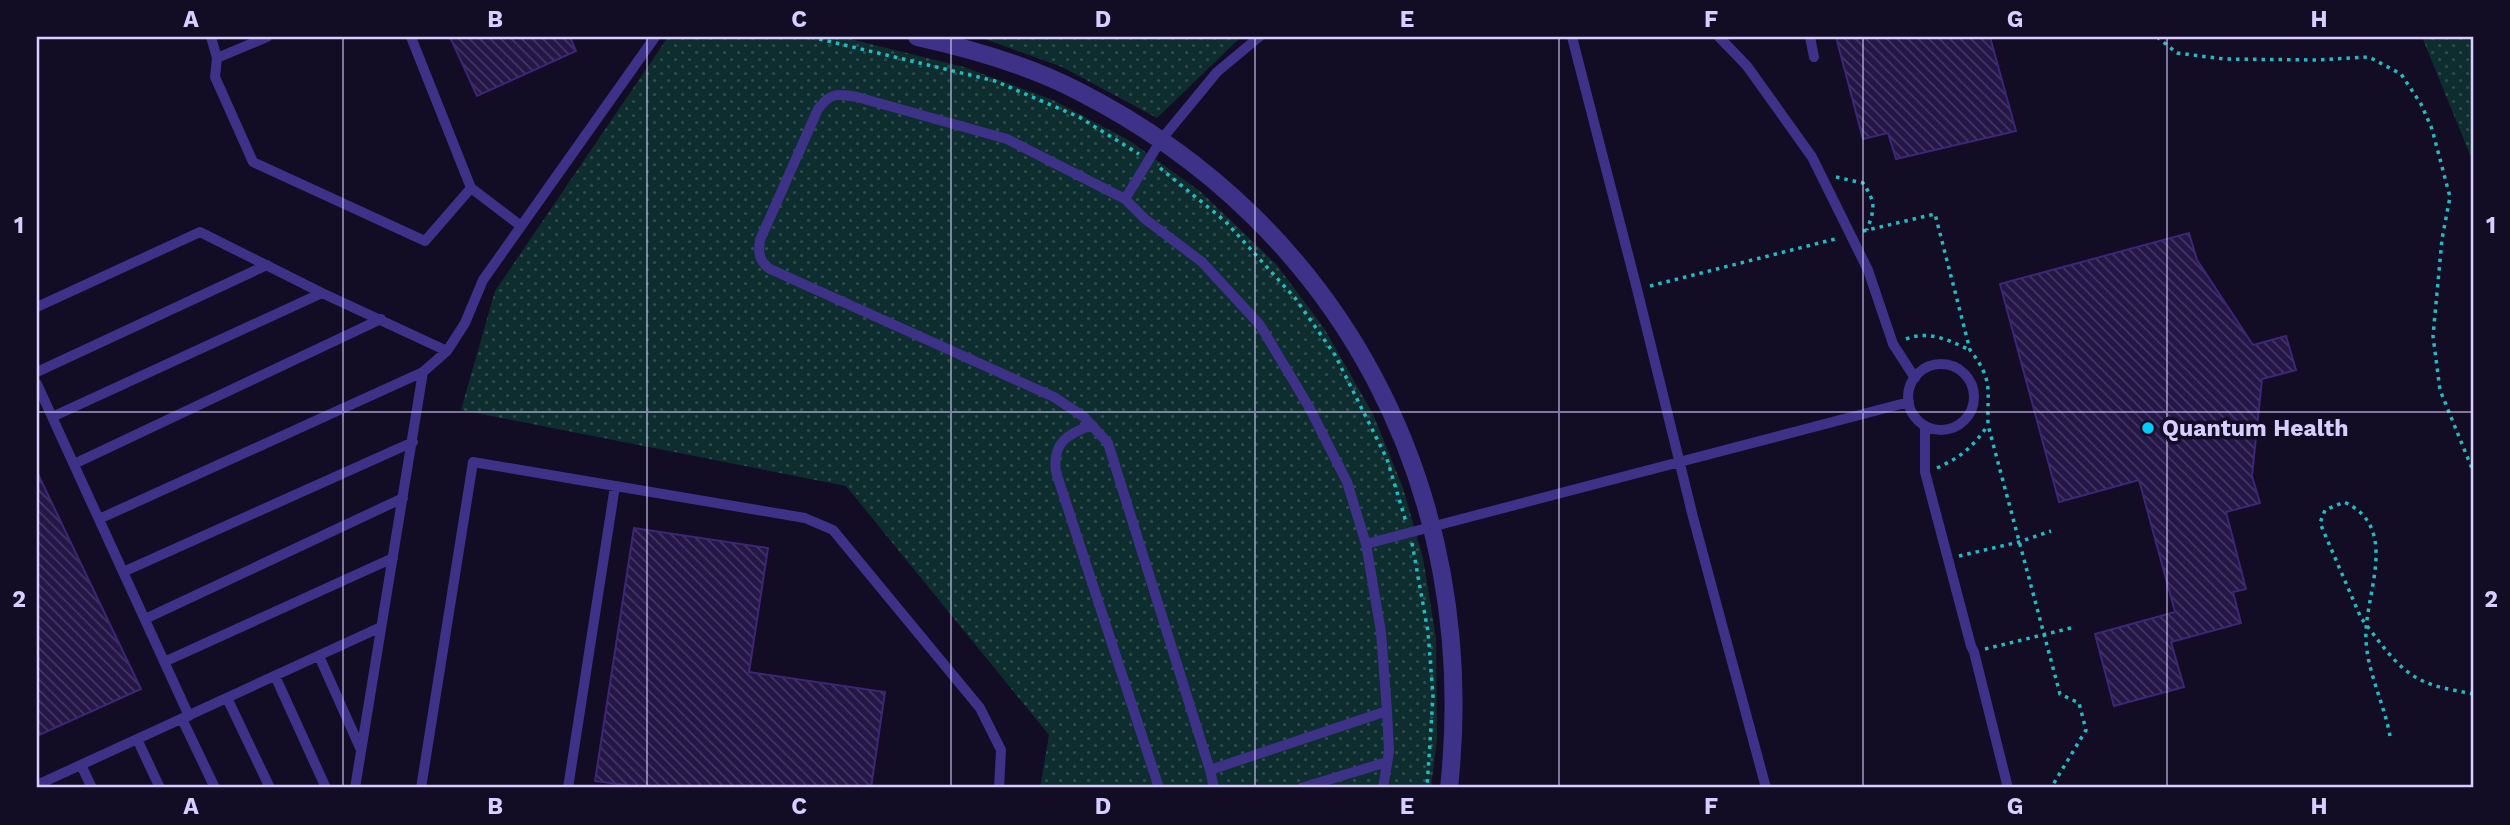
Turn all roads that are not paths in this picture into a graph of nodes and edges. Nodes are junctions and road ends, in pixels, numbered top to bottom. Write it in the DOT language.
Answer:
graph roads {
  1 [pos="211,37"];
  2 [pos="267,37"];
  3 [pos="411,37"];
  4 [pos="655,37"];
  5 [pos="917,37"];
  6 [pos="1259,37"];
  7 [pos="1572,37"];
  8 [pos="1719,37"];
  9 [pos="1810,37"];
  10 [pos="1814,57"];
  11 [pos="217,58"];
  12 [pos="1161,140"];
  13 [pos="471,187"];
  14 [pos="1125,200"];
  15 [pos="521,226"];
  16 [pos="267,265"];
  17 [pos="322,293"];
  18 [pos="37,307"];
  19 [pos="381,319"];
  20 [pos="447,351"];
  21 [pos="37,372"];
  22 [pos="423,372"];
  23 [pos="1915,377"];
  24 [pos="37,384"];
  25 [pos="1909,402"];
  26 [pos="52,417"];
  27 [pos="1093,425"];
  28 [pos="1925,426"];
  29 [pos="412,442"];
  30 [pos="1681,462"];
  31 [pos="74,464"];
  32 [pos="615,486"];
  33 [pos="403,498"];
  34 [pos="99,519"];
  35 [pos="1433,526"];
  36 [pos="1366,544"];
  37 [pos="393,558"];
  38 [pos="123,572"];
  39 [pos="145,619"];
  40 [pos="382,627"];
  41 [pos="319,656"];
  42 [pos="164,662"];
  43 [pos="275,676"];
  44 [pos="228,698"];
  45 [pos="1387,711"];
  46 [pos="186,717"];
  47 [pos="138,739"];
  48 [pos="361,750"];
  49 [pos="1387,762"];
  50 [pos="81,765"];
  51 [pos="1210,770"];
  52 [pos="39,786"];
  53 [pos="92,788"];
  54 [pos="160,788"];
  55 [pos="215,788"];
  56 [pos="270,788"];
  57 [pos="326,788"];
  58 [pos="355,788"];
  59 [pos="421,788"];
  60 [pos="568,788"];
  61 [pos="999,788"];
  62 [pos="1159,788"];
  63 [pos="1214,788"];
  64 [pos="1301,788"];
  65 [pos="1383,788"];
  66 [pos="1449,788"];
  67 [pos="1766,788"];
  68 [pos="2006,788"];
  1 -- 11 [label="lane"];
  2 -- 11 [label="lane"];
  3 -- 13 [label="lane"];
  4 -- 15 [label="lane"];
  5 -- 12 [label="street"];
  6 -- 12 [label="lane"];
  7 -- 30 [label="lane"];
  8 -- 23 [label="lane"];
  9 -- 10 [label="lane"];
  11 -- 13 [label="lane"];
  12 -- 14 [label="lane"];
  12 -- 35 [label="street"];
  13 -- 15 [label="lane"];
  14 -- 27 [label="lane"];
  14 -- 36 [label="lane"];
  15 -- 20 [label="lane"];
  16 -- 17 [label="lane"];
  16 -- 18 [label="lane"];
  16 -- 21 [label="lane"];
  17 -- 19 [label="lane"];
  17 -- 26 [label="lane"];
  19 -- 20 [label="lane"];
  19 -- 31 [label="lane"];
  20 -- 22 [label="lane"];
  22 -- 29 [label="lane"];
  22 -- 34 [label="lane"];
  23 -- 25 [label="lane"];
  23 -- 28 [label="lane"];
  24 -- 26 [label="lane"];
  25 -- 28 [label="lane"];
  25 -- 30 [label="lane"];
  26 -- 31 [label="lane"];
  27 -- 51 [label="lane"];
  27 -- 62 [label="lane"];
  28 -- 68 [label="lane"];
  29 -- 33 [label="lane"];
  29 -- 38 [label="lane"];
  30 -- 35 [label="lane"];
  30 -- 67 [label="lane"];
  31 -- 34 [label="lane"];
  32 -- 59 [label="lane"];
  32 -- 60 [label="lane"];
  32 -- 61 [label="lane"];
  33 -- 37 [label="lane"];
  33 -- 39 [label="lane"];
  34 -- 38 [label="lane"];
  35 -- 36 [label="lane"];
  35 -- 66 [label="street"];
  36 -- 45 [label="lane"];
  37 -- 40 [label="lane"];
  37 -- 42 [label="lane"];
  38 -- 39 [label="lane"];
  39 -- 42 [label="lane"];
  40 -- 41 [label="lane"];
  40 -- 48 [label="lane"];
  41 -- 43 [label="lane"];
  41 -- 48 [label="lane"];
  42 -- 46 [label="lane"];
  43 -- 44 [label="lane"];
  43 -- 57 [label="lane"];
  44 -- 46 [label="lane"];
  44 -- 56 [label="lane"];
  45 -- 49 [label="lane"];
  45 -- 51 [label="lane"];
  46 -- 47 [label="lane"];
  46 -- 55 [label="lane"];
  47 -- 50 [label="lane"];
  47 -- 54 [label="lane"];
  48 -- 58 [label="lane"];
  49 -- 64 [label="lane"];
  49 -- 65 [label="lane"];
  50 -- 52 [label="lane"];
  50 -- 53 [label="lane"];
  51 -- 63 [label="lane"];
}
